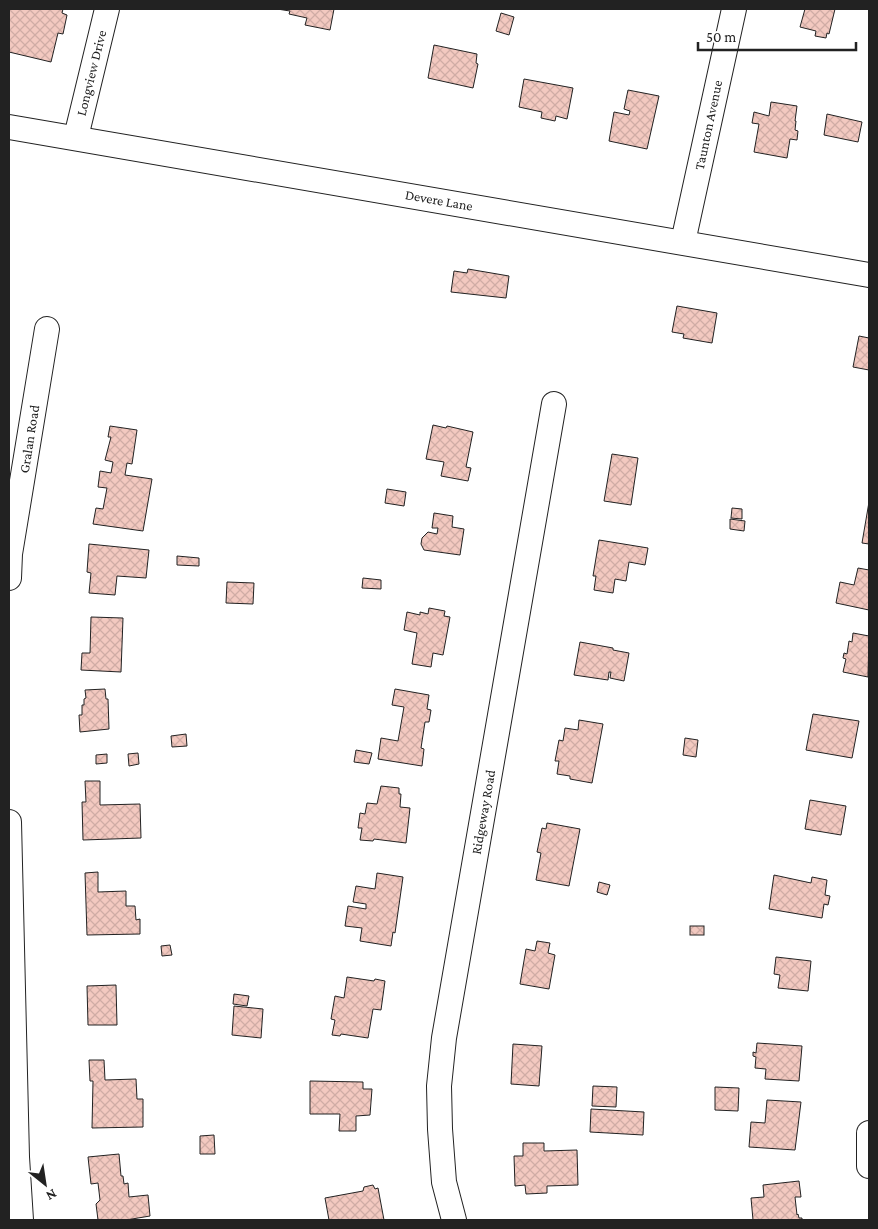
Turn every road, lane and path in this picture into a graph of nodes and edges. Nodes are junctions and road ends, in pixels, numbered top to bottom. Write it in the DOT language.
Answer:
graph roads {
  1 [pos="107,9"];
  2 [pos="734,9"];
  3 [pos="9,127"];
  4 [pos="76,137"];
  5 [pos="683,242"];
  6 [pos="869,275"];
  7 [pos="47,329"];
  8 [pos="554,404"];
  9 [pos="9,578"];
  10 [pos="9,822"];
  11 [pos="869,1133"];
  12 [pos="869,1166"];
  13 [pos="20,1220"];
  14 [pos="454,1220"];
  1 -- 4 [label="street, Longview Drive"];
  2 -- 5 [label="street, Taunton Avenue"];
  3 -- 4 [label="street, Devere Lane"];
  4 -- 5 [label="street, Devere Lane"];
  5 -- 6 [label="street, Devere Lane"];
  7 -- 9 [label="street, Gralan Road"];
  8 -- 14 [label="street, Ridgeway Road"];
  10 -- 13 [label="street"];
  11 -- 12 [label="street"];
}
